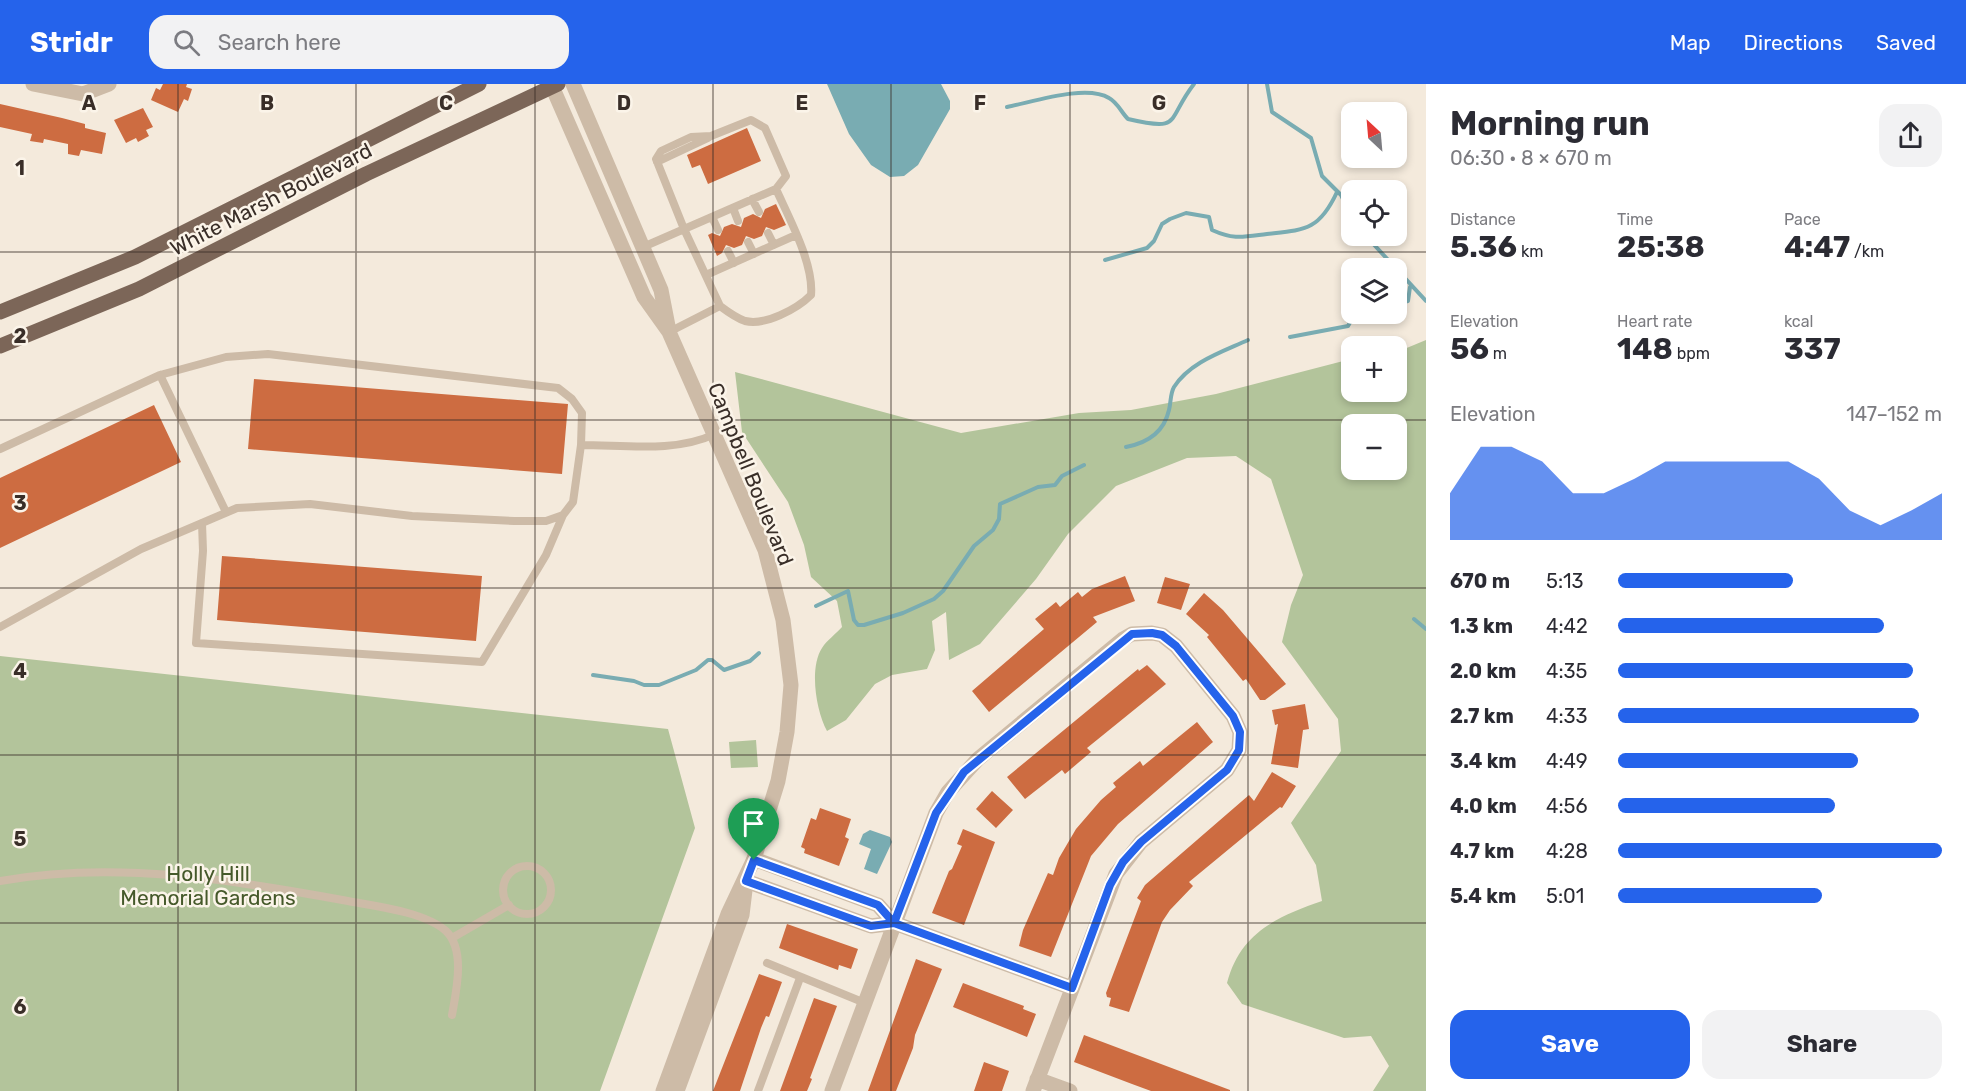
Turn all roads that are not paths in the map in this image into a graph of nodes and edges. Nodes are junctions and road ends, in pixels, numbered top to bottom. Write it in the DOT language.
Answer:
graph roads {
  1 [pos="33,84"];
  2 [pos="109,84"];
  3 [pos="479,84"];
  4 [pos="573,84"];
  5 [pos="554,85"];
  6 [pos="776,189"];
  7 [pos="753,199"];
  8 [pos="733,208"];
  9 [pos="759,212"];
  10 [pos="712,217"];
  11 [pos="738,221"];
  12 [pos="684,229"];
  13 [pos="718,230"];
  14 [pos="768,233"];
  15 [pos="796,235"];
  16 [pos="748,242"];
  17 [pos="774,245"];
  18 [pos="644,247"];
  19 [pos="728,251"];
  20 [pos="754,254"];
  21 [pos="734,263"];
  22 [pos="706,275"];
  23 [pos="720,306"];
  24 [pos="0,312"];
  25 [pos="669,332"];
  26 [pos="0,346"];
  27 [pos="160,375"];
  28 [pos="715,434"];
  29 [pos="582,445"];
  30 [pos="0,449"];
  31 [pos="226,512"];
  32 [pos="563,515"];
  33 [pos="202,523"];
  34 [pos="0,627"];
  35 [pos="754,860"];
  36 [pos="0,881"];
  37 [pos="746,881"];
  38 [pos="509,905"];
  39 [pos="894,923"];
  40 [pos="452,938"];
  41 [pos="767,963"];
  42 [pos="800,978"];
  43 [pos="1072,988"];
  44 [pos="865,1004"];
  45 [pos="452,1015"];
  46 [pos="1035,1085"];
  47 [pos="663,1091"];
  48 [pos="677,1091"];
  49 [pos="758,1091"];
  50 [pos="832,1091"];
  51 [pos="1070,1091"];
  1 -- 2 [label="street"];
  3 -- 24 [label="main road, White Marsh Boulevard"];
  4 -- 18 [label="street, Campbell Boulevard"];
  5 -- 25 [label="street, Campbell Boulevard"];
  5 -- 26 [label="main road, White Marsh Boulevard"];
  6 -- 7 [label="lane"];
  6 -- 12 [label="lane"];
  6 -- 15 [label="lane"];
  7 -- 8 [label="lane"];
  7 -- 9 [label="lane"];
  8 -- 10 [label="lane"];
  8 -- 11 [label="lane"];
  10 -- 12 [label="lane"];
  10 -- 13 [label="lane"];
  12 -- 18 [label="lane"];
  12 -- 22 [label="lane"];
  14 -- 17 [label="lane"];
  15 -- 17 [label="lane"];
  15 -- 23 [label="lane"];
  16 -- 20 [label="lane"];
  17 -- 20 [label="lane"];
  18 -- 25 [label="street, Campbell Boulevard"];
  19 -- 21 [label="lane"];
  20 -- 21 [label="lane"];
  21 -- 22 [label="lane"];
  22 -- 23 [label="lane"];
  23 -- 25 [label="lane"];
  25 -- 28 [label="street, Campbell Boulevard"];
  27 -- 29 [label="lane"];
  27 -- 30 [label="lane"];
  27 -- 31 [label="lane"];
  28 -- 29 [label="lane"];
  28 -- 35 [label="street, Campbell Boulevard"];
  29 -- 32 [label="lane"];
  31 -- 32 [label="lane"];
  31 -- 33 [label="lane"];
  32 -- 33 [label="lane"];
  33 -- 34 [label="lane"];
  35 -- 37 [label="street, Campbell Boulevard"];
  35 -- 39 [label="street"];
  36 -- 40 [label="lane"];
  37 -- 39 [label="street"];
  37 -- 47 [label="street, Campbell Boulevard"];
  37 -- 48 [label="street, Campbell Boulevard"];
  38 -- 38 [label="lane"];
  38 -- 40 [label="lane"];
  39 -- 43 [label="street"];
  39 -- 43 [label="street"];
  39 -- 44 [label="street"];
  40 -- 45 [label="lane"];
  41 -- 42 [label="lane"];
  42 -- 44 [label="lane"];
  42 -- 49 [label="lane"];
  43 -- 46 [label="street"];
  44 -- 50 [label="street"];
  46 -- 51 [label="street"];
}
